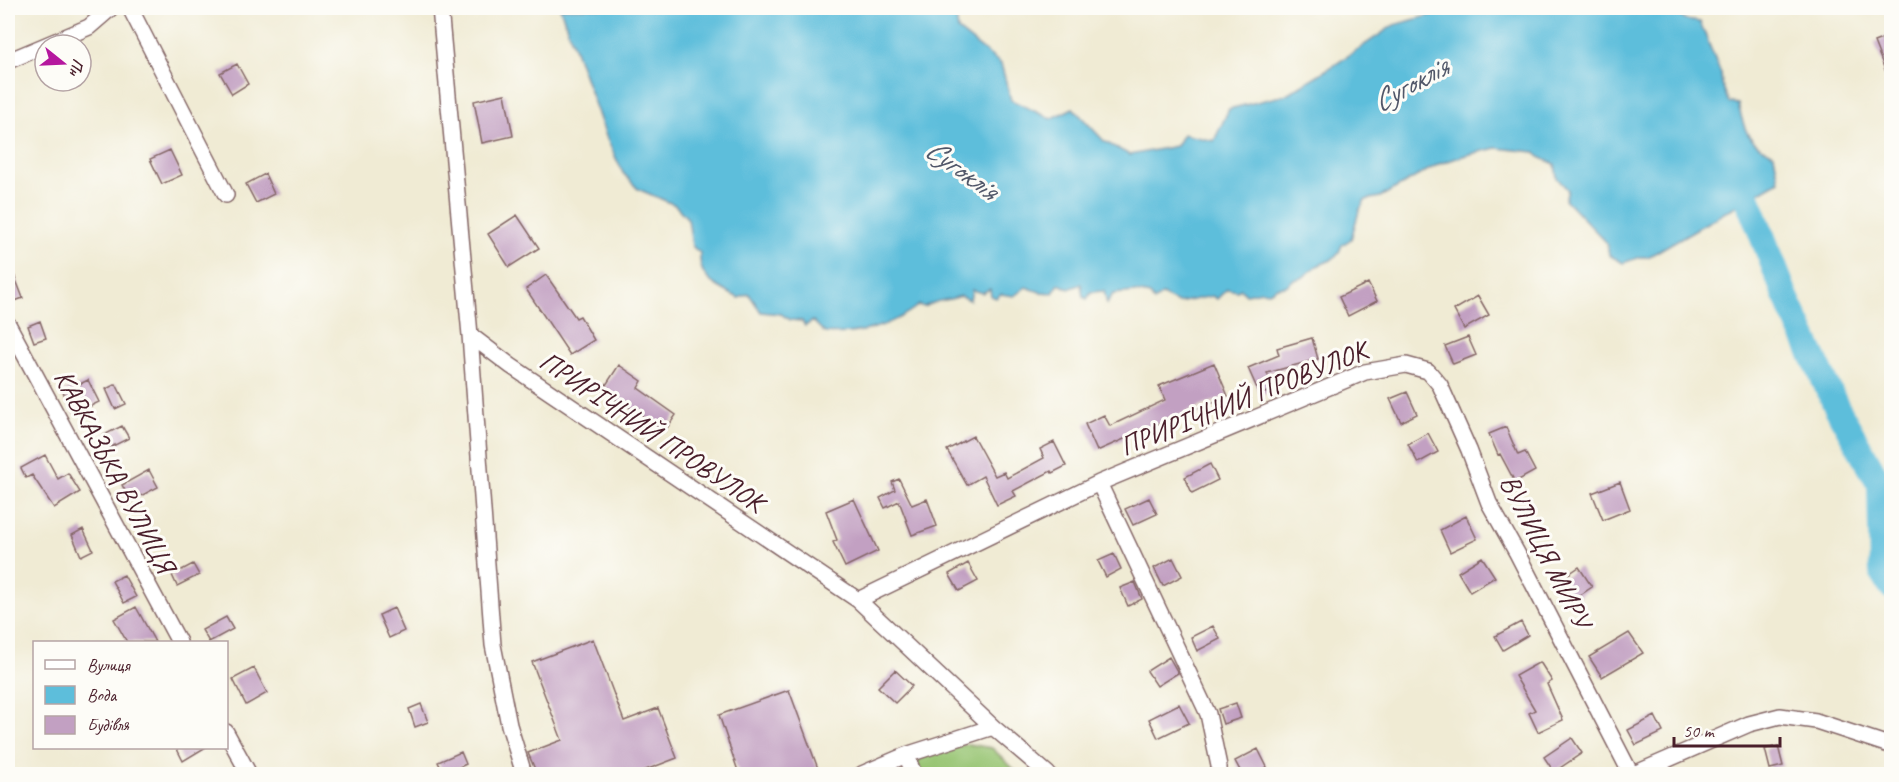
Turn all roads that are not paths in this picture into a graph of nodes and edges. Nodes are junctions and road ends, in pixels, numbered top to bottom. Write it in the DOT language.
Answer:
graph roads {
  1 [pos="111,8"];
  2 [pos="130,8"];
  3 [pos="440,8"];
  4 [pos="8,61"];
  5 [pos="226,195"];
  6 [pos="8,324"];
  7 [pos="470,335"];
  8 [pos="1406,364"];
  9 [pos="1099,483"];
  10 [pos="858,600"];
  11 [pos="177,641"];
  12 [pos="993,727"];
  13 [pos="228,736"];
  14 [pos="1892,746"];
  15 [pos="906,755"];
  16 [pos="249,774"];
  17 [pos="524,774"];
  18 [pos="862,774"];
  19 [pos="914,774"];
  20 [pos="1048,774"];
  21 [pos="1219,774"];
  22 [pos="1633,774"];
  1 -- 4 [label="street"];
  2 -- 5 [label="street"];
  3 -- 7 [label="street"];
  6 -- 11 [label="street, КАВКАЗЬКА ВУЛИЦЯ"];
  7 -- 10 [label="street, ПРИРІЧНИЙ ПРОВУЛОК"];
  7 -- 17 [label="street"];
  8 -- 9 [label="street, ПРИРІЧНИЙ ПРОВУЛОК"];
  8 -- 22 [label="street, ВУЛИЦЯ МИРУ"];
  9 -- 10 [label="street, ПРИРІЧНИЙ ПРОВУЛОК"];
  9 -- 21 [label="street, ПРИРІЧНИЙ ПРОВУЛОК"];
  10 -- 12 [label="street"];
  12 -- 15 [label="street"];
  12 -- 20 [label="street"];
  13 -- 16 [label="street"];
  14 -- 22 [label="street"];
  15 -- 18 [label="street"];
  15 -- 19 [label="street"];
}
